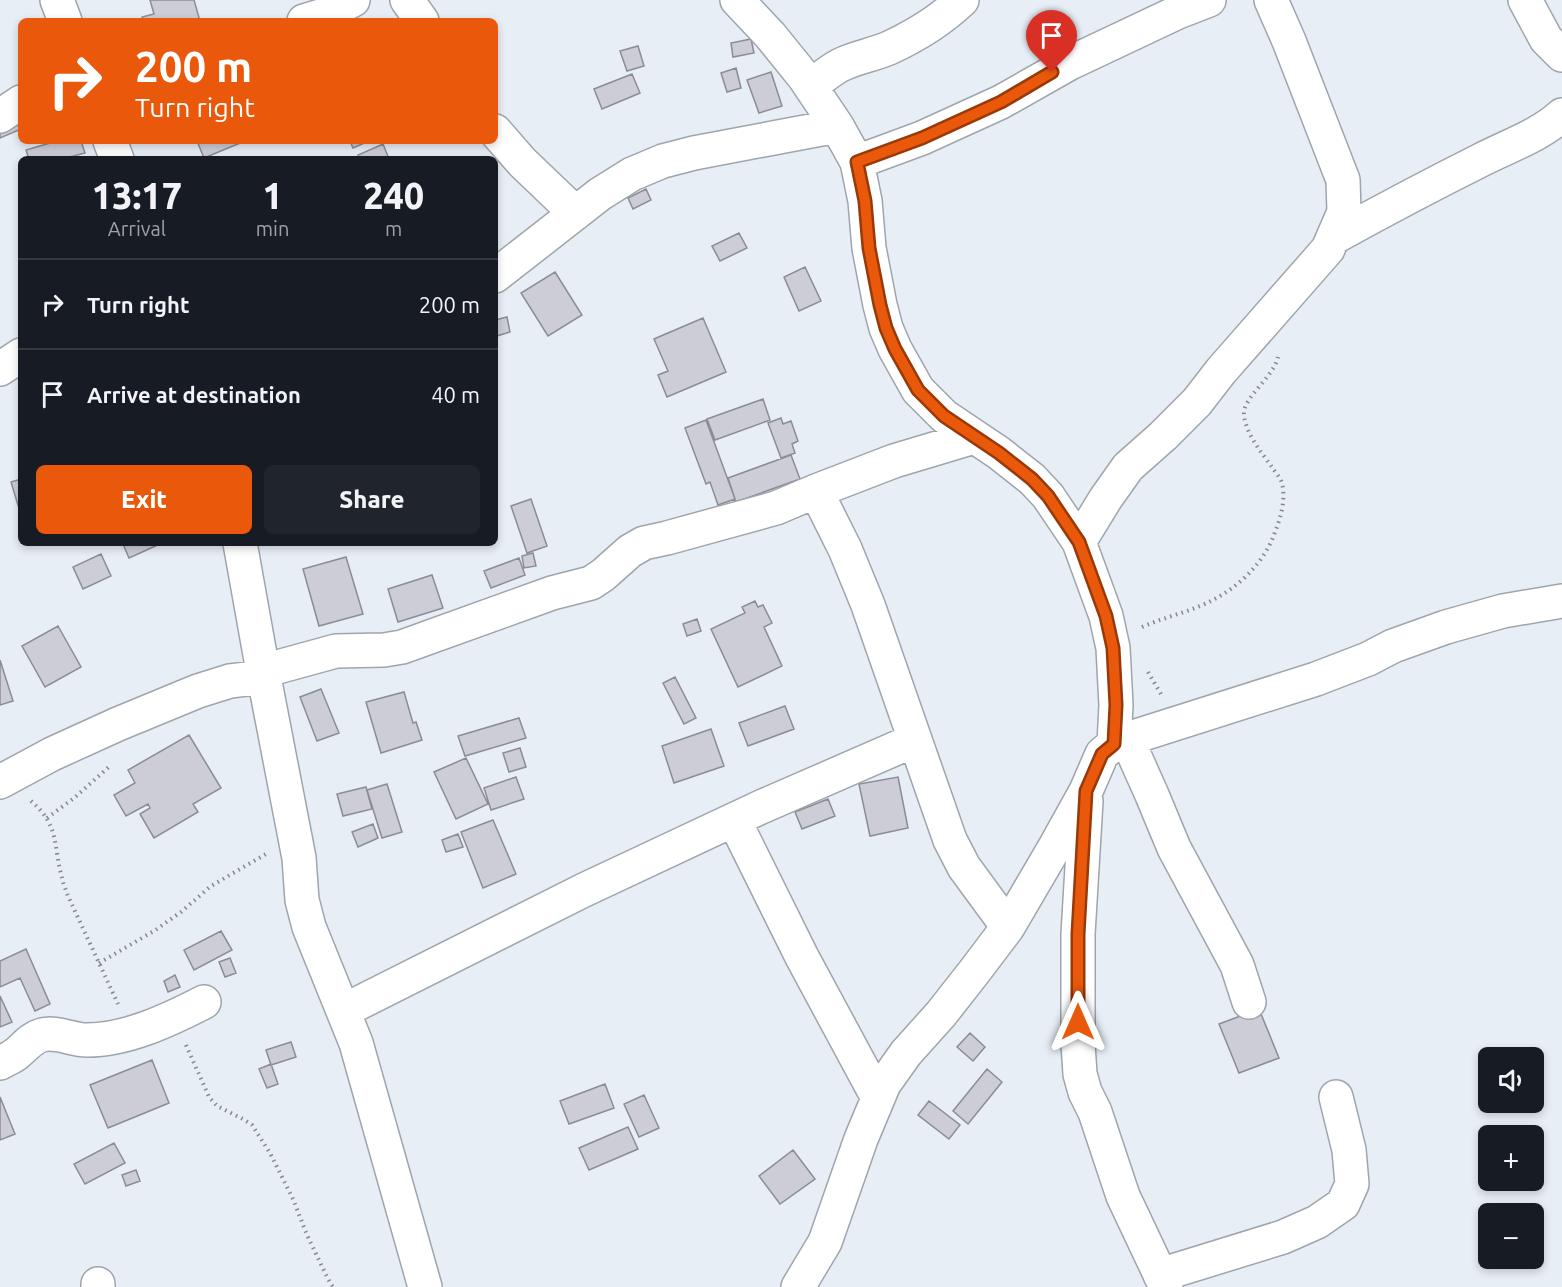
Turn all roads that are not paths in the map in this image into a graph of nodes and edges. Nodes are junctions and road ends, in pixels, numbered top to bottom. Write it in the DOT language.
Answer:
graph roads {
  1 [pos="57,0"];
  2 [pos="353,0"];
  3 [pos="407,0"];
  4 [pos="737,0"];
  5 [pos="962,0"];
  6 [pos="1209,0"];
  7 [pos="1271,0"];
  8 [pos="1525,0"];
  9 [pos="64,18"];
  10 [pos="314,18"];
  11 [pos="420,18"];
  12 [pos="1562,55"];
  13 [pos="811,86"];
  14 [pos="18,104"];
  15 [pos="1562,115"];
  16 [pos="0,116"];
  17 [pos="837,126"];
  18 [pos="498,134"];
  19 [pos="857,162"];
  20 [pos="576,212"];
  21 [pos="1333,238"];
  22 [pos="498,274"];
  23 [pos="18,357"];
  24 [pos="0,369"];
  25 [pos="974,437"];
  26 [pos="816,491"];
  27 [pos="1079,542"];
  28 [pos="241,546"];
  29 [pos="1562,601"];
  30 [pos="263,674"];
  31 [pos="915,740"];
  32 [pos="1121,742"];
  33 [pos="2,781"];
  34 [pos="1086,791"];
  35 [pos="735,820"];
  36 [pos="1008,927"];
  37 [pos="204,1002"];
  38 [pos="1249,1002"];
  39 [pos="343,1011"];
  40 [pos="0,1063"];
  41 [pos="1336,1097"];
  42 [pos="878,1098"];
  43 [pos="1163,1281"];
  44 [pos="425,1287"];
  45 [pos="798,1287"];
  1 -- 9 [label="street"];
  2 -- 10 [label="street"];
  3 -- 11 [label="street"];
  4 -- 13 [label="street"];
  5 -- 13 [label="street"];
  6 -- 19 [label="street"];
  7 -- 21 [label="street"];
  8 -- 12 [label="street"];
  13 -- 17 [label="street"];
  14 -- 16 [label="street"];
  15 -- 21 [label="street"];
  17 -- 19 [label="street"];
  17 -- 20 [label="street"];
  18 -- 20 [label="street"];
  19 -- 25 [label="street"];
  20 -- 22 [label="street"];
  21 -- 27 [label="street"];
  23 -- 24 [label="street"];
  25 -- 26 [label="street"];
  25 -- 27 [label="street"];
  26 -- 30 [label="street"];
  26 -- 31 [label="street"];
  27 -- 32 [label="street"];
  28 -- 30 [label="street"];
  29 -- 32 [label="street"];
  30 -- 33 [label="street"];
  30 -- 39 [label="street"];
  31 -- 35 [label="street"];
  31 -- 36 [label="street"];
  32 -- 34 [label="street"];
  32 -- 38 [label="street"];
  34 -- 36 [label="street"];
  34 -- 43 [label="street"];
  35 -- 39 [label="street"];
  35 -- 42 [label="street"];
  36 -- 42 [label="street"];
  37 -- 40 [label="street"];
  39 -- 44 [label="street"];
  41 -- 43 [label="street"];
  42 -- 45 [label="street"];
}
